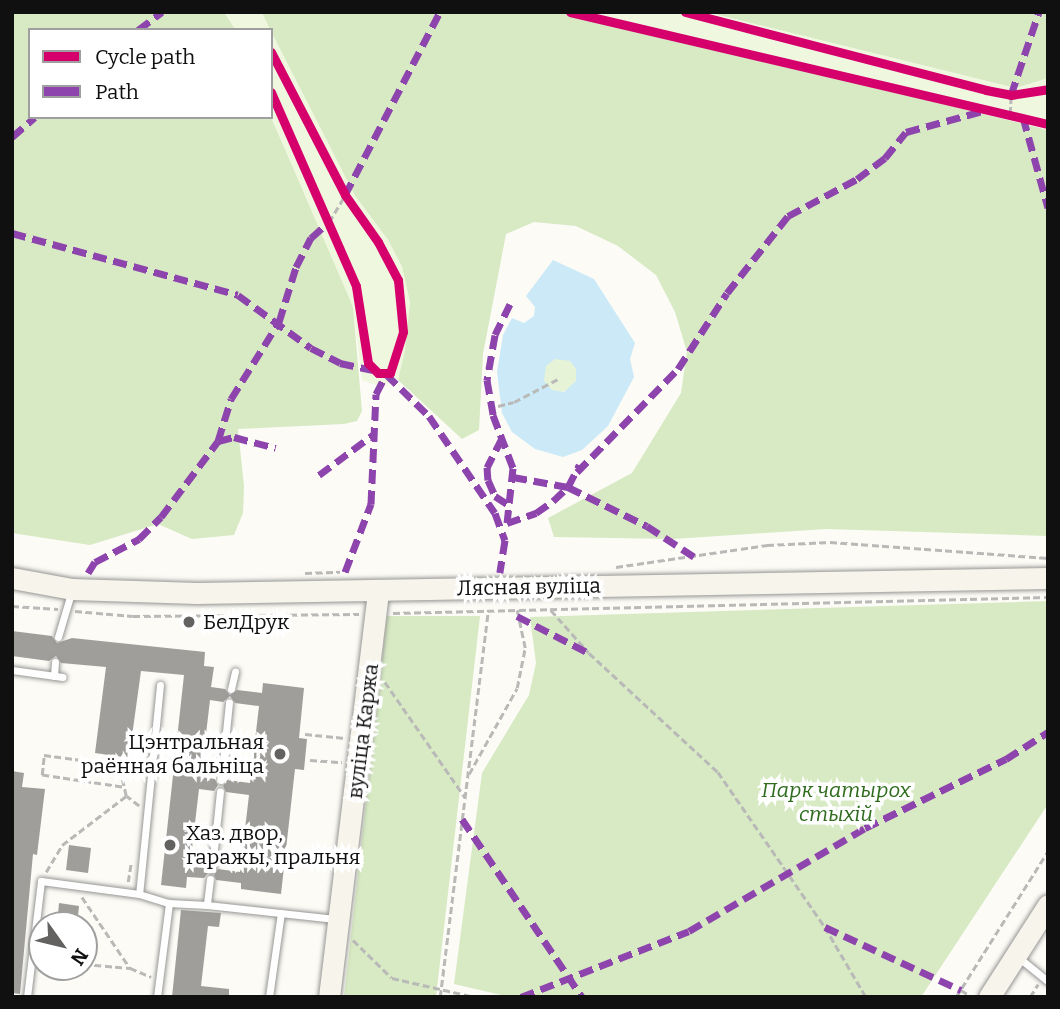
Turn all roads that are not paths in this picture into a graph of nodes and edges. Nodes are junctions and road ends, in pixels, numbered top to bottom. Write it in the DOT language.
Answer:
graph roads {
  1 [pos="12,578"];
  2 [pos="1048,578"];
  3 [pos="72,589"];
  4 [pos="378,590"];
  5 [pos="58,637"];
  6 [pos="55,662"];
  7 [pos="12,670"];
  8 [pos="235,671"];
  9 [pos="54,676"];
  10 [pos="63,677"];
  11 [pos="160,685"];
  12 [pos="232,690"];
  13 [pos="229,702"];
  14 [pos="221,780"];
  15 [pos="220,792"];
  16 [pos="212,869"];
  17 [pos="210,879"];
  18 [pos="139,894"];
  19 [pos="169,903"];
  20 [pos="207,905"];
  21 [pos="1048,905"];
  22 [pos="281,913"];
  23 [pos="345,929"];
  24 [pos="1016,955"];
  25 [pos="1048,981"];
  26 [pos="27,997"];
  27 [pos="157,997"];
  28 [pos="269,997"];
  29 [pos="329,997"];
  30 [pos="989,997"];
  1 -- 3 [label="main road, Лясная вуліца"];
  2 -- 4 [label="main road, Лясная вуліца"];
  3 -- 4 [label="main road, Лясная вуліца"];
  3 -- 5 [label="lane"];
  4 -- 23 [label="main road, вуліца Каржа"];
  6 -- 9 [label="lane"];
  7 -- 9 [label="lane"];
  8 -- 12 [label="lane"];
  9 -- 10 [label="lane"];
  11 -- 18 [label="lane"];
  13 -- 14 [label="lane"];
  15 -- 16 [label="lane"];
  17 -- 20 [label="lane"];
  18 -- 19 [label="lane"];
  18 -- 26 [label="lane"];
  19 -- 20 [label="lane"];
  19 -- 27 [label="lane"];
  20 -- 22 [label="lane"];
  21 -- 24 [label="main road"];
  22 -- 23 [label="lane"];
  22 -- 28 [label="lane"];
  23 -- 29 [label="main road, вуліца Каржа"];
  24 -- 25 [label="lane"];
  24 -- 30 [label="main road"];
}
